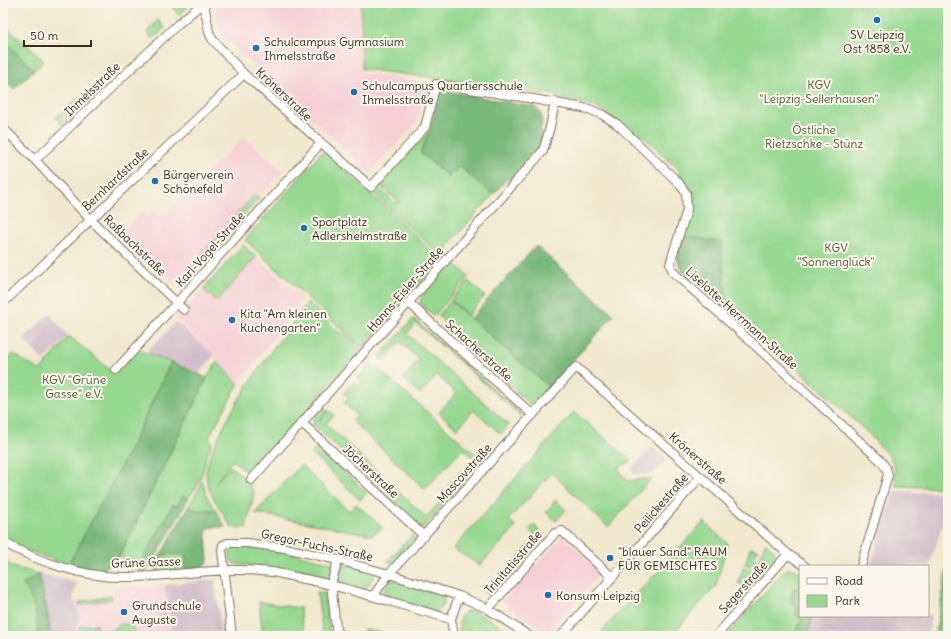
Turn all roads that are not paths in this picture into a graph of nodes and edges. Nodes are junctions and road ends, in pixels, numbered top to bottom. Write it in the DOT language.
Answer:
graph roads {
  1 [pos="203,3"];
  2 [pos="244,74"];
  3 [pos="555,102"];
  4 [pos="3,128"];
  5 [pos="321,143"];
  6 [pos="35,160"];
  7 [pos="371,187"];
  8 [pos="90,219"];
  9 [pos="3,303"];
  10 [pos="177,303"];
  11 [pos="409,303"];
  12 [pos="184,310"];
  13 [pos="576,367"];
  14 [pos="116,370"];
  15 [pos="533,415"];
  16 [pos="302,423"];
  17 [pos="700,476"];
  18 [pos="252,480"];
  19 [pos="424,536"];
  20 [pos="3,542"];
  21 [pos="788,554"];
  22 [pos="338,560"];
  23 [pos="803,565"];
  24 [pos="861,565"];
  25 [pos="224,570"];
  26 [pos="389,574"];
  27 [pos="612,577"];
  28 [pos="331,584"];
  29 [pos="373,596"];
  30 [pos="459,596"];
  31 [pos="488,609"];
  32 [pos="451,619"];
  33 [pos="232,636"];
  34 [pos="338,636"];
  35 [pos="454,636"];
  36 [pos="530,636"];
  37 [pos="560,636"];
  38 [pos="716,636"];
  1 -- 2 [label="street, Krönerstraße"];
  1 -- 6 [label="street, Ihmelsstraße"];
  2 -- 5 [label="street, Krönerstraße"];
  2 -- 8 [label="street, Bernhardstraße"];
  3 -- 7 [label="street, Liselotte-Herrmann-Straße"];
  3 -- 11 [label="street, Hanns-Eisler-Straße"];
  3 -- 24 [label="street, Liselotte-Herrmann-Straße"];
  4 -- 6 [label="street, Roßbachstraße"];
  5 -- 7 [label="street, Krönerstraße"];
  5 -- 10 [label="street, Karl-Vogel-Straße"];
  6 -- 8 [label="street, Roßbachstraße"];
  8 -- 9 [label="street, Bernhardstraße"];
  8 -- 10 [label="street, Roßbachstraße"];
  10 -- 12 [label="street, Roßbachstraße"];
  10 -- 14 [label="street, Karl-Vogel-Straße"];
  11 -- 15 [label="street, Schacherstraße"];
  11 -- 16 [label="street, Hanns-Eisler-Straße"];
  13 -- 15 [label="street, Mascovstraße"];
  13 -- 17 [label="street, Krönerstraße"];
  15 -- 19 [label="street, Mascovstraße"];
  16 -- 18 [label="street, Hanns-Eisler-Straße"];
  16 -- 19 [label="street, Jöcherstraße"];
  17 -- 21 [label="street, Krönerstraße"];
  17 -- 27 [label="street, Peilickestraße"];
  19 -- 26 [label="street, Mascovstraße"];
  20 -- 25 [label="street, Grüne Gasse"];
  21 -- 23 [label="street, Krönerstraße"];
  21 -- 38 [label="street, Segerstraße"];
  22 -- 25 [label="street, Gregor-Fuchs-Straße"];
  22 -- 26 [label="street, Gregor-Fuchs-Straße"];
  22 -- 28 [label="street"];
  25 -- 28 [label="street"];
  25 -- 33 [label="street"];
  26 -- 29 [label="street, Mascovstraße"];
  26 -- 30 [label="street, Gregor-Fuchs-Straße"];
  27 -- 31 [label="street, Trinitatisstraße"];
  27 -- 37 [label="street, Peilickestraße"];
  28 -- 29 [label="street"];
  28 -- 34 [label="street"];
  29 -- 32 [label="street"];
  30 -- 31 [label="street, Gregor-Fuchs-Straße"];
  30 -- 32 [label="street"];
  31 -- 36 [label="street, Gregor-Fuchs-Straße"];
  32 -- 35 [label="street"];
}
